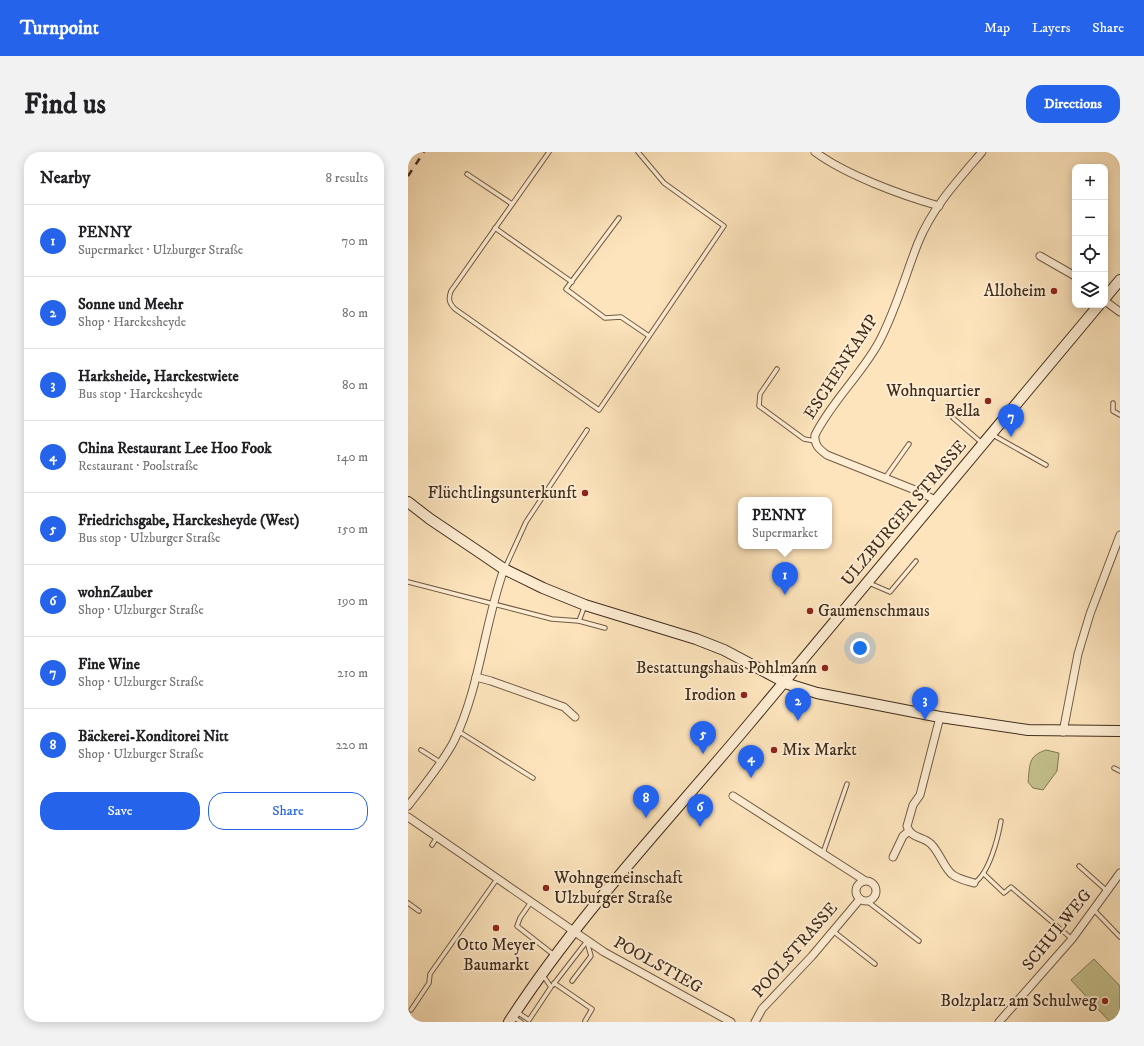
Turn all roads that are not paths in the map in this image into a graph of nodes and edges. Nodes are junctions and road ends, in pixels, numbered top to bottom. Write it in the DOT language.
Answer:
graph roads {
  1 [pos="549,152"];
  2 [pos="638,152"];
  3 [pos="815,152"];
  4 [pos="982,152"];
  5 [pos="467,174"];
  6 [pos="512,204"];
  7 [pos="939,206"];
  8 [pos="619,218"];
  9 [pos="495,228"];
  10 [pos="1040,256"];
  11 [pos="1072,274"];
  12 [pos="1120,280"];
  13 [pos="572,282"];
  14 [pos="1108,294"];
  15 [pos="1108,298"];
  16 [pos="1096,308"];
  17 [pos="1120,312"];
  18 [pos="649,336"];
  19 [pos="777,369"];
  20 [pos="1113,403"];
  21 [pos="1120,415"];
  22 [pos="952,418"];
  23 [pos="587,430"];
  24 [pos="991,434"];
  25 [pos="815,441"];
  26 [pos="983,443"];
  27 [pos="909,444"];
  28 [pos="1046,465"];
  29 [pos="885,478"];
  30 [pos="935,500"];
  31 [pos="408,502"];
  32 [pos="1120,536"];
  33 [pos="916,561"];
  34 [pos="504,568"];
  35 [pos="408,582"];
  36 [pos="868,582"];
  37 [pos="493,605"];
  38 [pos="585,605"];
  39 [pos="579,621"];
  40 [pos="605,628"];
  41 [pos="476,677"];
  42 [pos="784,681"];
  43 [pos="575,717"];
  44 [pos="940,717"];
  45 [pos="458,731"];
  46 [pos="1120,731"];
  47 [pos="1063,732"];
  48 [pos="420,750"];
  49 [pos="440,762"];
  50 [pos="1114,768"];
  51 [pos="1120,771"];
  52 [pos="533,778"];
  53 [pos="848,784"];
  54 [pos="733,796"];
  55 [pos="408,806"];
  56 [pos="408,817"];
  57 [pos="1001,821"];
  58 [pos="909,831"];
  59 [pos="437,837"];
  60 [pos="432,845"];
  61 [pos="823,853"];
  62 [pos="894,857"];
  63 [pos="1079,866"];
  64 [pos="1120,873"];
  65 [pos="984,874"];
  66 [pos="497,879"];
  67 [pos="864,880"];
  68 [pos="974,883"];
  69 [pos="1107,891"];
  70 [pos="860,899"];
  71 [pos="867,901"];
  72 [pos="531,902"];
  73 [pos="408,903"];
  74 [pos="1094,910"];
  75 [pos="419,911"];
  76 [pos="833,931"];
  77 [pos="573,932"];
  78 [pos="1120,937"];
  79 [pos="1072,939"];
  80 [pos="587,941"];
  81 [pos="919,941"];
  82 [pos="554,956"];
  83 [pos="875,964"];
  84 [pos="542,973"];
  85 [pos="572,980"];
  86 [pos="554,983"];
  87 [pos="551,987"];
  88 [pos="411,1010"];
  89 [pos="514,1018"];
  90 [pos="586,1021"];
  91 [pos="731,1022"];
  92 [pos="755,1022"];
  93 [pos="999,1022"];
  1 -- 6 [label="lane"];
  2 -- 18 [label="lane"];
  3 -- 7 [label="street"];
  4 -- 7 [label="street, ESCHENKAMP"];
  5 -- 6 [label="lane"];
  6 -- 9 [label="lane"];
  7 -- 25 [label="street, ESCHENKAMP"];
  8 -- 13 [label="lane"];
  9 -- 13 [label="lane"];
  9 -- 18 [label="lane"];
  10 -- 11 [label="street"];
  12 -- 14 [label="main road"];
  13 -- 18 [label="lane"];
  15 -- 17 [label="street"];
  16 -- 24 [label="main road, ULZBURGER STRASSE"];
  19 -- 25 [label="lane"];
  20 -- 21 [label="lane"];
  22 -- 26 [label="lane"];
  23 -- 34 [label="lane"];
  24 -- 26 [label="main road, ULZBURGER STRASSE"];
  24 -- 28 [label="lane"];
  25 -- 29 [label="street, ESCHENKAMP"];
  26 -- 30 [label="main road, ULZBURGER STRASSE"];
  27 -- 29 [label="lane"];
  29 -- 30 [label="street, ESCHENKAMP"];
  30 -- 36 [label="main road, ULZBURGER STRASSE"];
  31 -- 34 [label="main road"];
  32 -- 47 [label="street"];
  33 -- 36 [label="lane"];
  34 -- 37 [label="street"];
  34 -- 38 [label="main road"];
  35 -- 37 [label="lane"];
  36 -- 42 [label="main road, ULZBURGER STRASSE"];
  37 -- 39 [label="lane"];
  37 -- 41 [label="street"];
  38 -- 39 [label="lane"];
  38 -- 42 [label="main road"];
  39 -- 40 [label="lane"];
  41 -- 43 [label="street"];
  41 -- 45 [label="street"];
  42 -- 44 [label="main road"];
  42 -- 77 [label="main road, ULZBURGER STRASSE"];
  44 -- 47 [label="main road"];
  44 -- 58 [label="street"];
  45 -- 49 [label="street"];
  45 -- 52 [label="lane"];
  46 -- 47 [label="main road"];
  48 -- 49 [label="lane"];
  49 -- 55 [label="street"];
  50 -- 51 [label="lane"];
  53 -- 61 [label="lane"];
  54 -- 61 [label="street"];
  56 -- 59 [label="street, POOLSTIEG"];
  57 -- 65 [label="lane"];
  58 -- 62 [label="street"];
  58 -- 68 [label="street"];
  59 -- 60 [label="lane"];
  59 -- 66 [label="street, POOLSTIEG"];
  61 -- 67 [label="street"];
  63 -- 69 [label="lane"];
  64 -- 69 [label="street, SCHULWEG"];
  65 -- 68 [label="lane"];
  65 -- 79 [label="lane"];
  66 -- 72 [label="street, POOLSTIEG"];
  66 -- 88 [label="lane"];
  67 -- 70 [label="street, POOLSTRASSE"];
  67 -- 71 [label="street"];
  69 -- 74 [label="street, SCHULWEG"];
  70 -- 71 [label="street, POOLSTRASSE"];
  70 -- 76 [label="street, POOLSTRASSE"];
  71 -- 81 [label="lane"];
  72 -- 77 [label="street, POOLSTIEG"];
  72 -- 82 [label="lane"];
  73 -- 75 [label="lane"];
  74 -- 78 [label="lane"];
  74 -- 79 [label="street, SCHULWEG"];
  76 -- 83 [label="lane"];
  76 -- 92 [label="street, POOLSTRASSE"];
  77 -- 80 [label="street, POOLSTIEG"];
  77 -- 82 [label="main road, ULZBURGER STRASSE"];
  79 -- 93 [label="street, SCHULWEG"];
  80 -- 85 [label="lane"];
  80 -- 86 [label="lane"];
  80 -- 91 [label="street, POOLSTIEG"];
  82 -- 84 [label="main road, ULZBURGER STRASSE"];
  84 -- 87 [label="lane"];
  84 -- 89 [label="main road, ULZBURGER STRASSE"];
  86 -- 87 [label="lane"];
  86 -- 90 [label="lane"];
  87 -- 89 [label="lane"];
}
